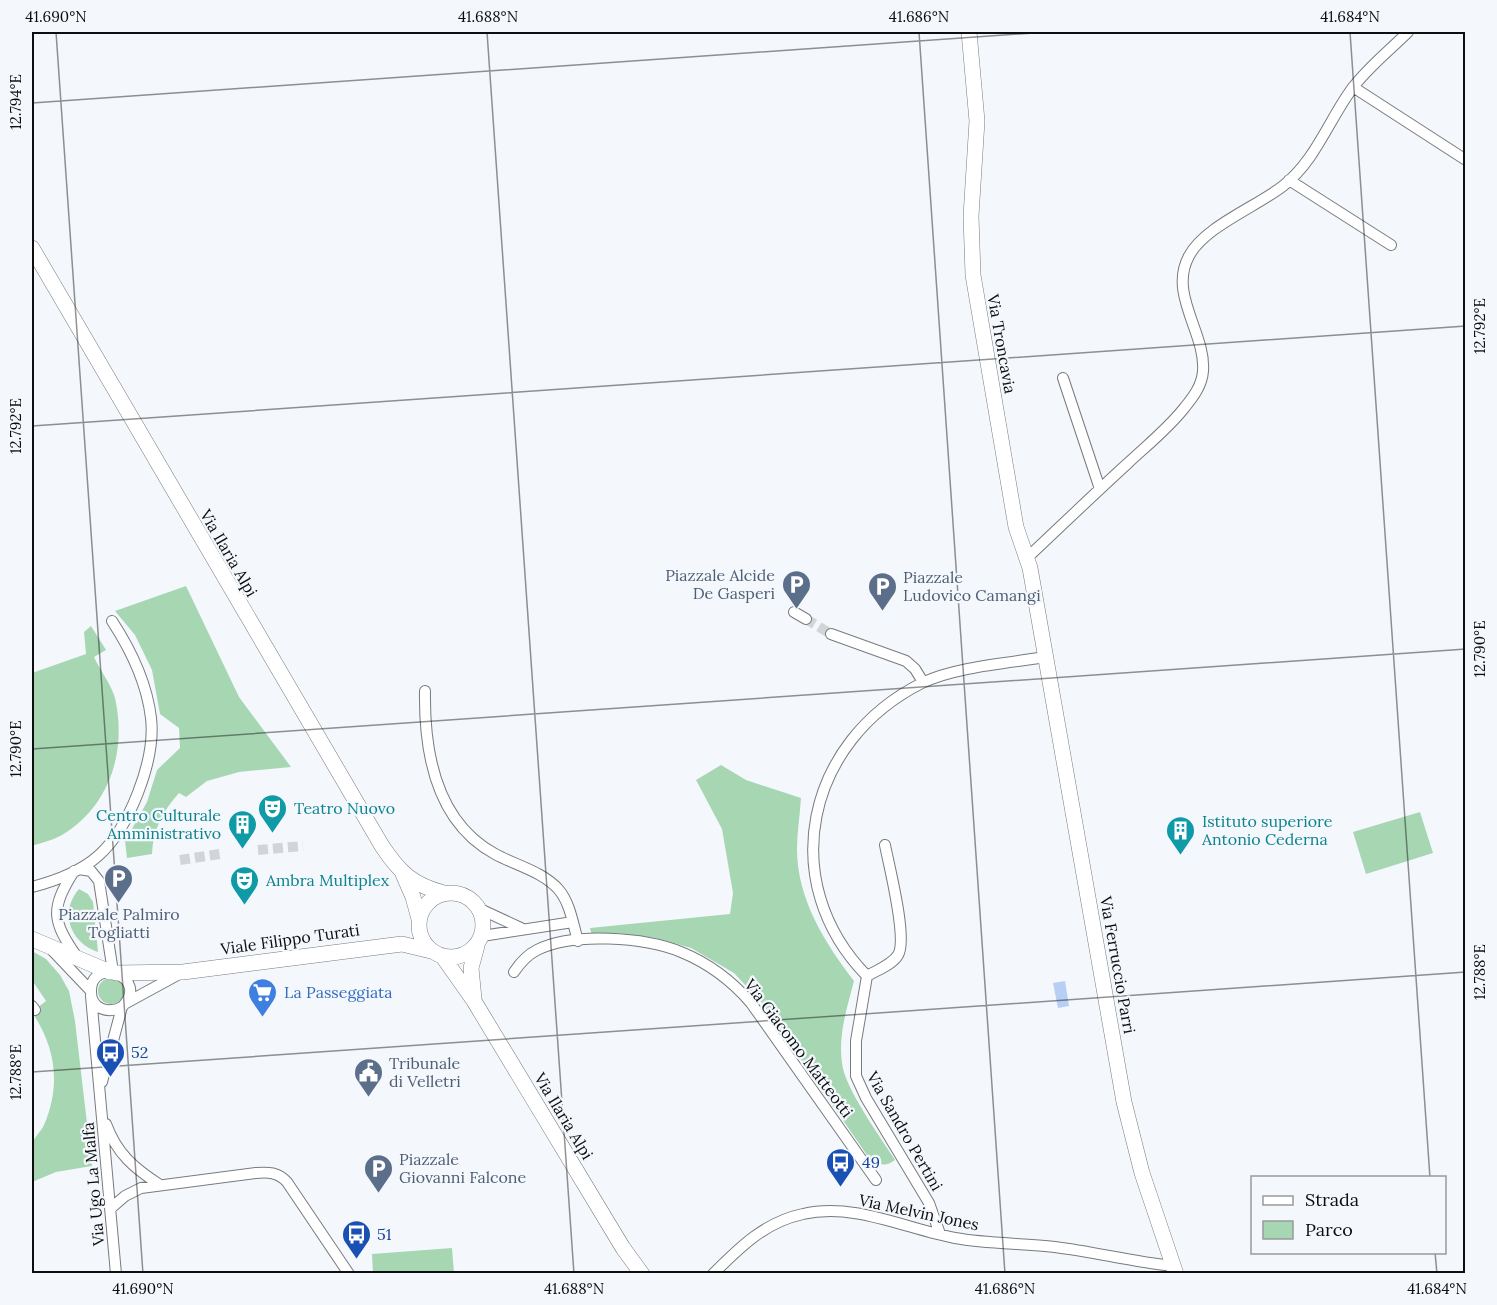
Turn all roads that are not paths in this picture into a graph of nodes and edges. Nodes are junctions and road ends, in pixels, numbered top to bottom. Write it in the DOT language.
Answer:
graph roads {
  1 [pos="969,32"];
  2 [pos="1408,32"];
  3 [pos="1353,87"];
  4 [pos="1466,160"];
  5 [pos="1290,180"];
  6 [pos="1391,244"];
  7 [pos="32,249"];
  8 [pos="1063,378"];
  9 [pos="1100,489"];
  10 [pos="1028,558"];
  11 [pos="794,612"];
  12 [pos="806,619"];
  13 [pos="112,621"];
  14 [pos="831,634"];
  15 [pos="1046,657"];
  16 [pos="923,682"];
  17 [pos="424,691"];
  18 [pos="885,845"];
  19 [pos="76,870"];
  20 [pos="402,872"];
  21 [pos="32,887"];
  22 [pos="444,893"];
  23 [pos="480,909"];
  24 [pos="573,922"];
  25 [pos="419,923"];
  26 [pos="524,929"];
  27 [pos="32,939"];
  28 [pos="479,940"];
  29 [pos="578,941"];
  30 [pos="402,944"];
  31 [pos="48,945"];
  32 [pos="437,954"];
  33 [pos="77,957"];
  34 [pos="113,972"];
  35 [pos="183,972"];
  36 [pos="514,972"];
  37 [pos="867,976"];
  38 [pos="91,993"];
  39 [pos="474,1001"];
  40 [pos="124,1005"];
  41 [pos="99,1091"];
  42 [pos="101,1109"];
  43 [pos="876,1180"];
  44 [pos="160,1185"];
  45 [pos="110,1209"];
  46 [pos="940,1234"];
  47 [pos="623,1248"];
  48 [pos="1174,1270"];
  49 [pos="116,1274"];
  50 [pos="349,1274"];
  51 [pos="630,1274"];
  52 [pos="642,1274"];
  53 [pos="713,1274"];
  1 -- 10 [label="street, Via Troncavia"];
  2 -- 3 [label="street"];
  3 -- 4 [label="street"];
  3 -- 5 [label="street"];
  5 -- 6 [label="street"];
  5 -- 9 [label="street"];
  7 -- 20 [label="street, Via Ilaria Alpi"];
  8 -- 9 [label="street"];
  9 -- 10 [label="street"];
  10 -- 15 [label="street, Via Troncavia"];
  11 -- 12 [label="street"];
  13 -- 19 [label="street"];
  14 -- 16 [label="street"];
  15 -- 16 [label="street"];
  15 -- 48 [label="street, Via Ferruccio Parri"];
  16 -- 37 [label="street"];
  17 -- 24 [label="street"];
  18 -- 37 [label="street"];
  19 -- 21 [label="street"];
  19 -- 33 [label="street"];
  19 -- 34 [label="street"];
  20 -- 22 [label="street, Via Ilaria Alpi"];
  20 -- 25 [label="street, Via Ilaria Alpi"];
  22 -- 23 [label="street"];
  22 -- 25 [label="street"];
  23 -- 26 [label="street"];
  23 -- 28 [label="street"];
  24 -- 26 [label="street"];
  24 -- 29 [label="street"];
  25 -- 30 [label="street"];
  25 -- 32 [label="street"];
  26 -- 28 [label="street"];
  27 -- 31 [label="street"];
  28 -- 32 [label="street"];
  28 -- 39 [label="street, Via Ilaria Alpi"];
  29 -- 36 [label="street, Via Giacomo Matteotti"];
  29 -- 43 [label="street, Via Giacomo Matteotti"];
  30 -- 32 [label="street, Viale Filippo Turati"];
  30 -- 35 [label="street, Viale Filippo Turati"];
  31 -- 33 [label="street"];
  31 -- 38 [label="street"];
  32 -- 39 [label="street, Via Ilaria Alpi"];
  33 -- 34 [label="street"];
  34 -- 35 [label="street, Viale Filippo Turati"];
  34 -- 38 [label="street"];
  34 -- 40 [label="street"];
  35 -- 40 [label="street, Viale Filippo Turati"];
  37 -- 46 [label="street, Via Sandro Pertini"];
  38 -- 40 [label="street"];
  38 -- 41 [label="street, Via Ugo La Malfa"];
  39 -- 47 [label="street, Via Ilaria Alpi"];
  40 -- 41 [label="street, Via Ugo La Malfa"];
  41 -- 42 [label="street, Via Ugo La Malfa"];
  42 -- 44 [label="street"];
  42 -- 45 [label="street, Via Ugo La Malfa"];
  44 -- 45 [label="street"];
  44 -- 50 [label="street"];
  45 -- 49 [label="street, Via Ugo La Malfa"];
  46 -- 48 [label="street, Via Melvin Jones"];
  46 -- 53 [label="street, Via Melvin Jones"];
  47 -- 51 [label="street, Via Ilaria Alpi"];
  47 -- 52 [label="street, Via Ilaria Alpi"];
}
